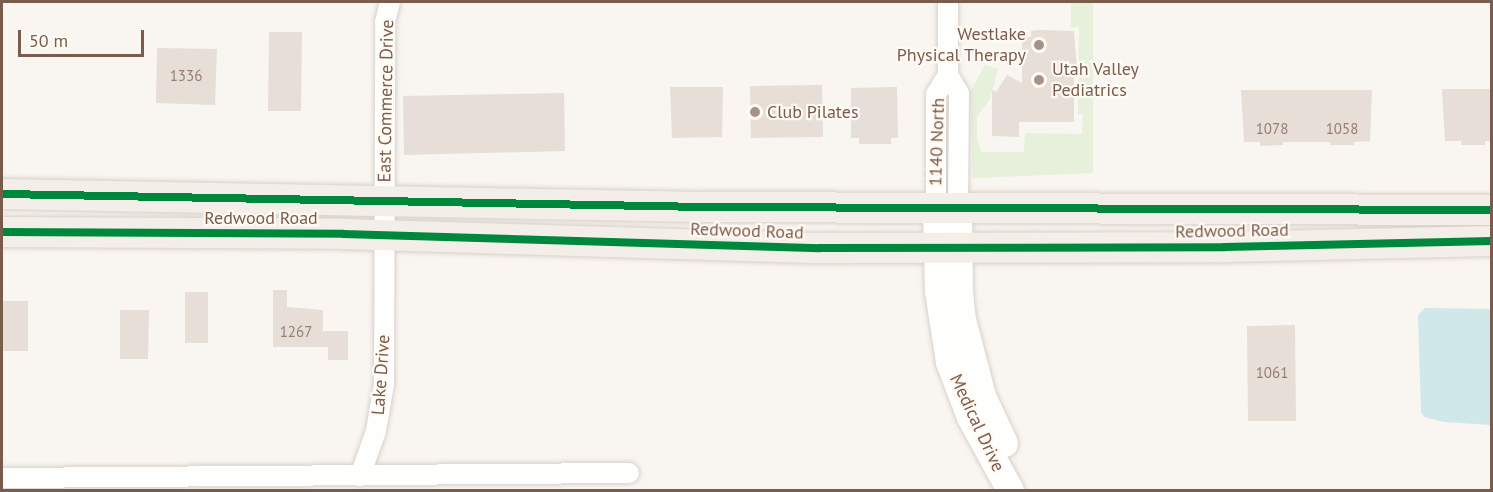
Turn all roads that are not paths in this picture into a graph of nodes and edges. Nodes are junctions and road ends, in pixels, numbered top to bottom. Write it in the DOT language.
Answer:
graph roads {
  1 [pos="390,2"];
  2 [pos="948,2"];
  3 [pos="2,194"];
  4 [pos="384,201"];
  5 [pos="947,210"];
  6 [pos="1491,210"];
  7 [pos="2,232"];
  8 [pos="384,235"];
  9 [pos="1491,241"];
  10 [pos="946,247"];
  11 [pos="629,473"];
  12 [pos="360,476"];
  13 [pos="2,478"];
  14 [pos="1010,490"];
  15 [pos="1026,490"];
  1 -- 4 [label="street, East Commerce Drive"];
  2 -- 5 [label="street, 1140 North"];
  3 -- 4 [label="main road, Redwood Road"];
  4 -- 5 [label="main road, Redwood Road"];
  4 -- 8 [label="street, Lake Drive"];
  5 -- 6 [label="main road, Redwood Road"];
  5 -- 10 [label="street, 1140 North"];
  7 -- 8 [label="main road, Redwood Road"];
  8 -- 10 [label="main road, Redwood Road"];
  8 -- 12 [label="street, Lake Drive"];
  9 -- 10 [label="main road, Redwood Road"];
  10 -- 14 [label="street, Medical Drive"];
  10 -- 15 [label="street, Medical Drive"];
  11 -- 12 [label="street"];
  12 -- 13 [label="street"];
}
